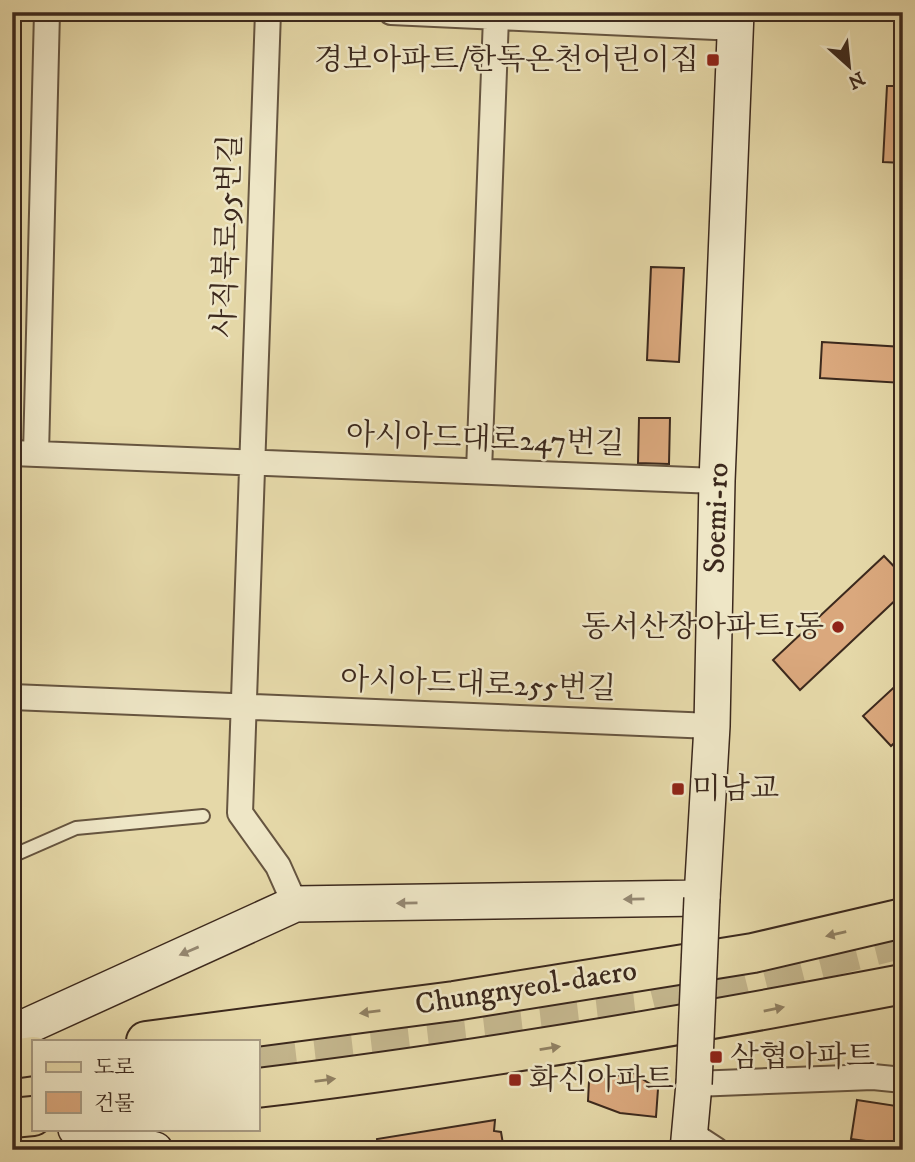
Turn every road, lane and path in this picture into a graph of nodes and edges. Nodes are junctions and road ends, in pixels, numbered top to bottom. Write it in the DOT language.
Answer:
graph roads {
  1 [pos="47,12"];
  2 [pos="268,12"];
  3 [pos="391,12"];
  4 [pos="496,17"];
  5 [pos="736,20"];
  6 [pos="24,453"];
  7 [pos="250,462"];
  8 [pos="479,471"];
  9 [pos="717,481"];
  10 [pos="12,697"];
  11 [pos="242,706"];
  12 [pos="712,726"];
  13 [pos="203,816"];
  14 [pos="12,856"];
  15 [pos="702,898"];
  16 [pos="295,904"];
  17 [pos="903,918"];
  18 [pos="903,984"];
  19 [pos="12,1033"];
  20 [pos="154,1040"];
  21 [pos="32,1056"];
  22 [pos="12,1059"];
  23 [pos="903,1080"];
  24 [pos="694,1084"];
  25 [pos="259,1088"];
  26 [pos="80,1130"];
  27 [pos="698,1144"];
  28 [pos="155,1150"];
  1 -- 6 [label="street"];
  2 -- 7 [label="street, 사직북로95번길"];
  3 -- 4 [label="street"];
  4 -- 5 [label="street"];
  4 -- 8 [label="street"];
  5 -- 9 [label="main road, Soemi-ro"];
  6 -- 7 [label="street, 아시아드대로247번길"];
  7 -- 8 [label="street, 아시아드대로247번길"];
  7 -- 11 [label="street"];
  8 -- 9 [label="street, 아시아드대로247번길"];
  9 -- 12 [label="main road, Soemi-ro"];
  10 -- 11 [label="street, 아시아드대로255번길"];
  11 -- 12 [label="street, 아시아드대로255번길"];
  11 -- 16 [label="street"];
  12 -- 15 [label="main road, Soemi-ro"];
  13 -- 14 [label="lane"];
  15 -- 16 [label="main road, one-way"];
  15 -- 24 [label="main road, Soemi-ro, bridge"];
  16 -- 19 [label="main road, one-way"];
  17 -- 20 [label="main road, Chungnyeol-daero, one-way"];
  25 -- 18 [label="main road, Chungnyeol-daero, one-way"];
  21 -- 22 [label="main road"];
  23 -- 24 [label="street"];
  24 -- 27 [label="main road, Soemi-ro"];
  26 -- 28 [label="main road"];
}
